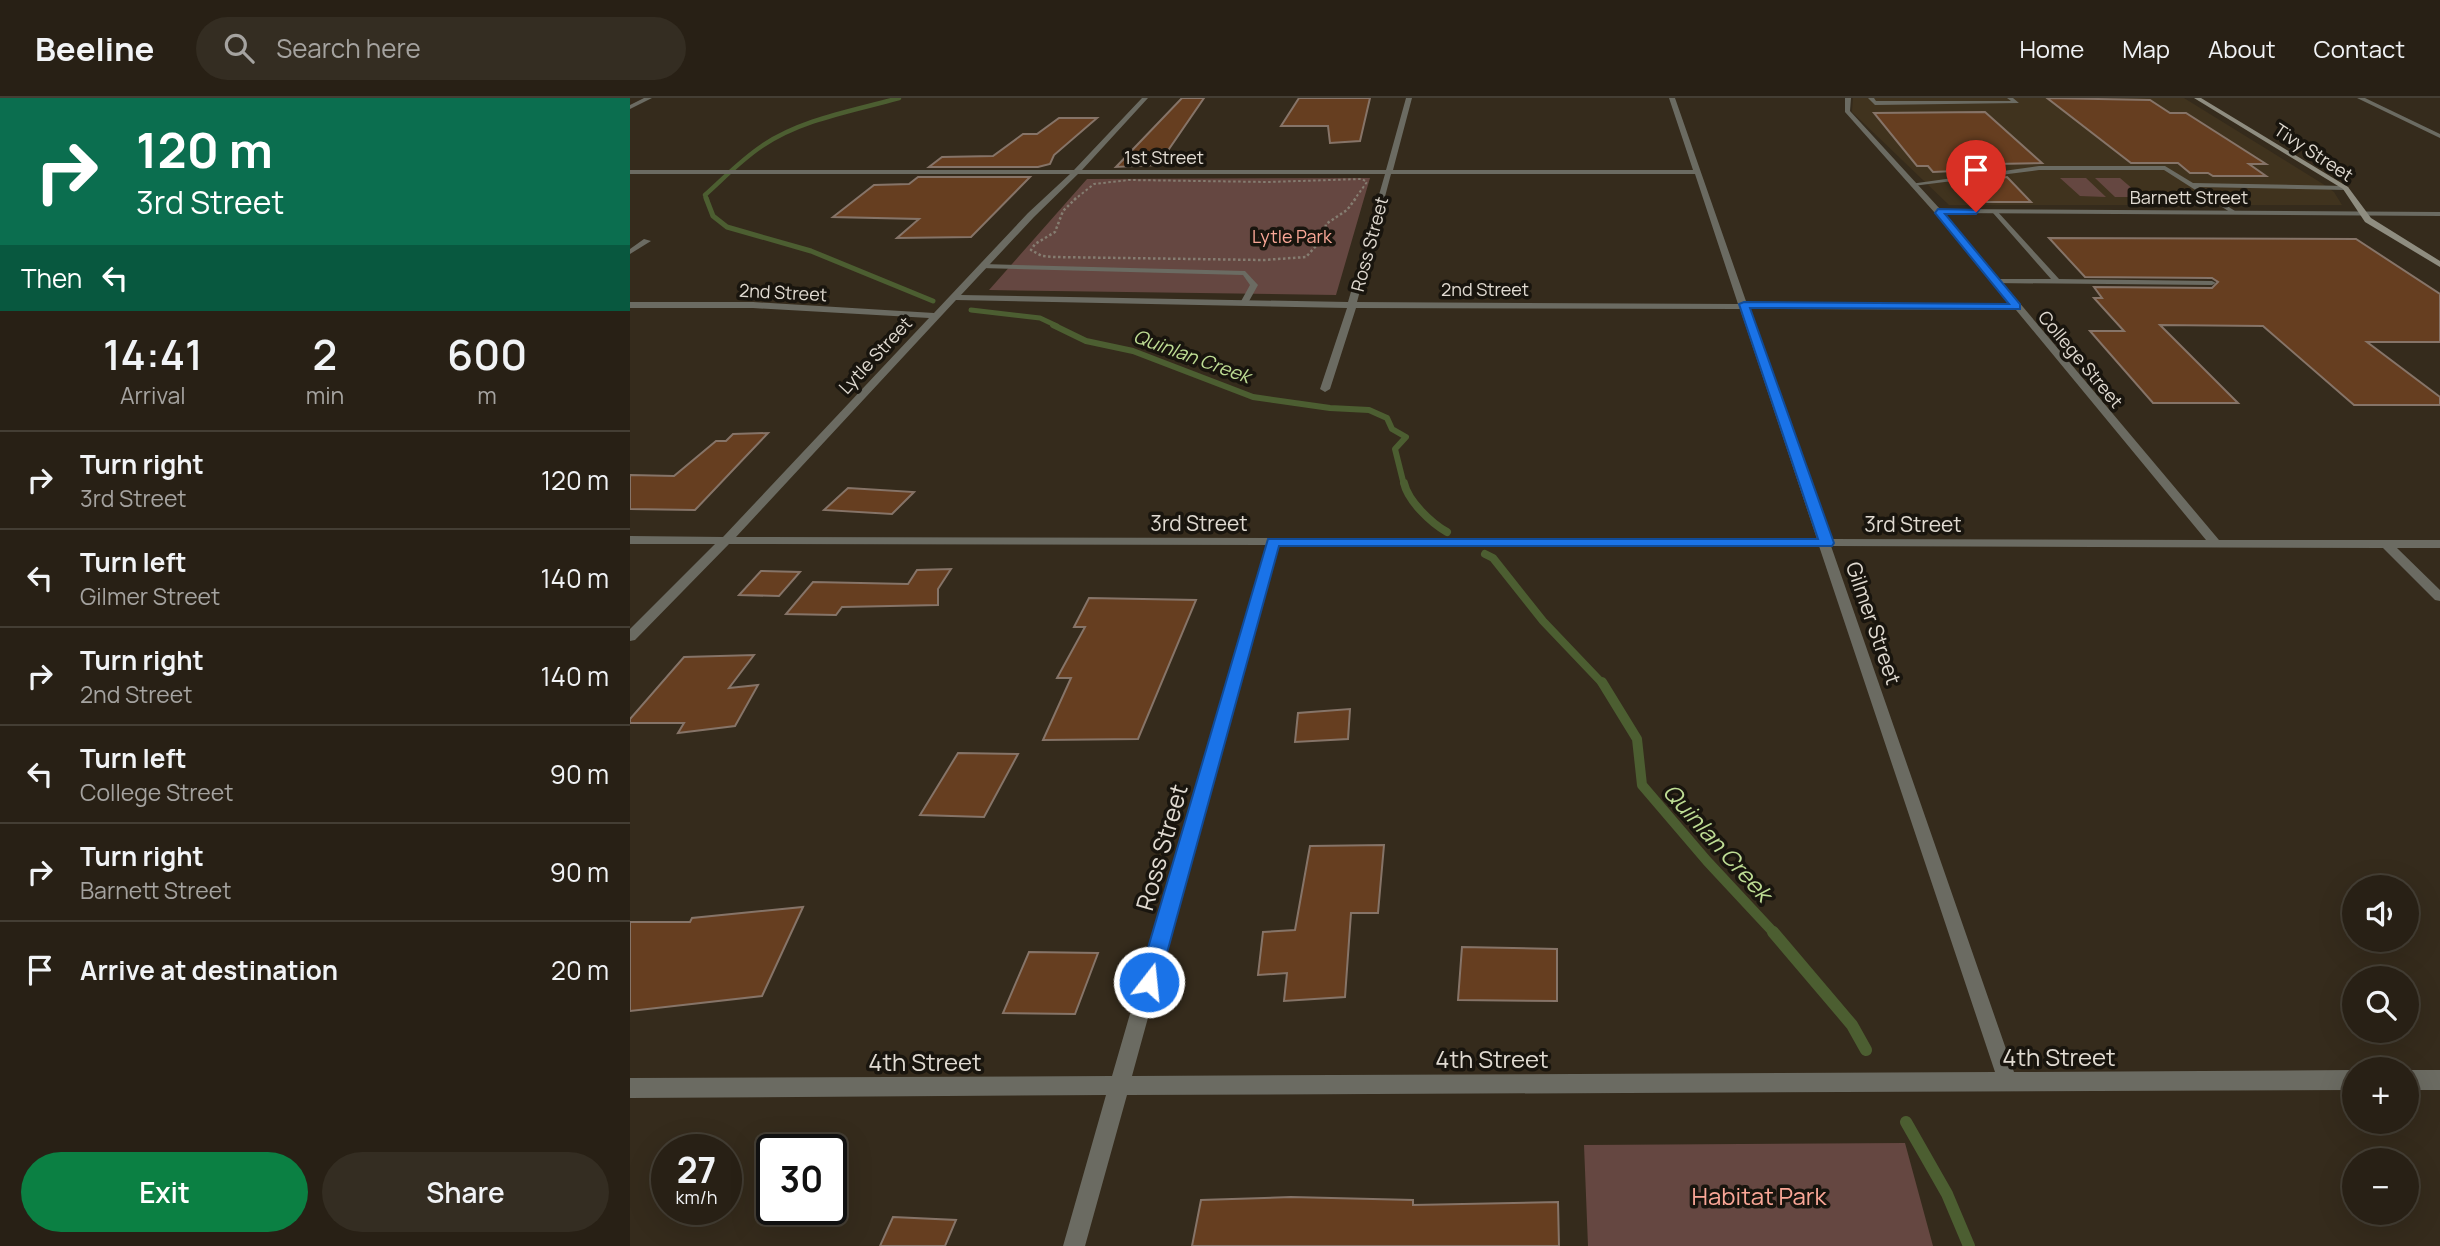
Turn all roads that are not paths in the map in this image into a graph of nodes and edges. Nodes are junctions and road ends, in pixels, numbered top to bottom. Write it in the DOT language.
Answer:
graph roads {
  1 [pos="649,98"];
  2 [pos="1145,98"];
  3 [pos="1409,98"];
  4 [pos="1672,98"];
  5 [pos="1848,98"];
  6 [pos="1871,98"];
  7 [pos="2010,98"];
  8 [pos="2197,98"];
  9 [pos="2360,98"];
  10 [pos="1940,100"];
  11 [pos="630,105"];
  12 [pos="2440,136"];
  13 [pos="630,172"];
  14 [pos="1389,172"];
  15 [pos="1698,172"];
  16 [pos="1075,173"];
  17 [pos="1913,184"];
  18 [pos="2190,185"];
  19 [pos="2346,188"];
  20 [pos="1938,211"];
  21 [pos="1995,212"];
  22 [pos="2233,212"];
  23 [pos="2365,214"];
  24 [pos="2440,214"];
  25 [pos="647,241"];
  26 [pos="630,252"];
  27 [pos="2440,265"];
  28 [pos="983,266"];
  29 [pos="1995,281"];
  30 [pos="2057,282"];
  31 [pos="2212,283"];
  32 [pos="953,297"];
  33 [pos="1244,303"];
  34 [pos="1744,304"];
  35 [pos="630,305"];
  36 [pos="1352,305"];
  37 [pos="2017,307"];
  38 [pos="935,316"];
  39 [pos="1325,389"];
  40 [pos="727,539"];
  41 [pos="630,540"];
  42 [pos="1273,542"];
  43 [pos="1827,543"];
  44 [pos="2215,544"];
  45 [pos="2386,544"];
  46 [pos="2440,544"];
  47 [pos="2440,597"];
  48 [pos="630,636"];
  49 [pos="2342,1080"];
  50 [pos="2419,1080"];
  51 [pos="2440,1080"];
  52 [pos="2008,1082"];
  53 [pos="1119,1086"];
  54 [pos="630,1088"];
  55 [pos="1074,1246"];
  1 -- 11 [label="street"];
  2 -- 16 [label="street, Lytle Street"];
  3 -- 14 [label="street, Ross Street"];
  4 -- 15 [label="street, Gilmer Street"];
  5 -- 17 [label="street, College Street"];
  6 -- 10 [label="lane"];
  7 -- 10 [label="lane"];
  8 -- 19 [label="street, Tivy Street"];
  9 -- 12 [label="street"];
  13 -- 16 [label="street, 1st Street"];
  14 -- 15 [label="street, 1st Street"];
  14 -- 16 [label="street, 1st Street"];
  14 -- 36 [label="street, Ross Street"];
  15 -- 34 [label="street, Gilmer Street"];
  16 -- 28 [label="street, Lytle Street"];
  17 -- 18 [label="lane"];
  17 -- 20 [label="street, College Street"];
  18 -- 19 [label="lane"];
  18 -- 22 [label="lane"];
  19 -- 23 [label="street, Tivy Street"];
  20 -- 21 [label="street, Barnett Street"];
  20 -- 29 [label="street, College Street"];
  21 -- 22 [label="street, Barnett Street"];
  21 -- 30 [label="lane"];
  22 -- 23 [label="street, Barnett Street"];
  23 -- 24 [label="street, Barnett Street"];
  23 -- 27 [label="street, Tivy Street"];
  25 -- 26 [label="street"];
  28 -- 32 [label="street, Lytle Street"];
  28 -- 33 [label="lane"];
  29 -- 30 [label="lane"];
  29 -- 37 [label="street, College Street"];
  30 -- 31 [label="lane"];
  32 -- 33 [label="street, 2nd Street"];
  32 -- 38 [label="street, Lytle Street"];
  33 -- 36 [label="street, 2nd Street"];
  34 -- 36 [label="street, 2nd Street"];
  34 -- 37 [label="street, 2nd Street"];
  34 -- 43 [label="street, Gilmer Street"];
  35 -- 38 [label="street, 2nd Street"];
  36 -- 39 [label="street, Ross Street"];
  37 -- 44 [label="street, College Street"];
  38 -- 40 [label="street, Lytle Street"];
  40 -- 41 [label="street, 3rd Street"];
  40 -- 42 [label="street, 3rd Street"];
  40 -- 48 [label="street, Lytle Street"];
  42 -- 43 [label="street, 3rd Street"];
  42 -- 53 [label="street, Ross Street"];
  43 -- 44 [label="street, 3rd Street"];
  43 -- 52 [label="street, Gilmer Street"];
  44 -- 45 [label="street, 3rd Street"];
  45 -- 46 [label="street, 3rd Street"];
  45 -- 47 [label="street"];
  49 -- 52 [label="street, 4th Street"];
  50 -- 51 [label="street"];
  52 -- 53 [label="street, 4th Street"];
  53 -- 54 [label="street, 4th Street"];
  53 -- 55 [label="street, Ross Street"];
}
